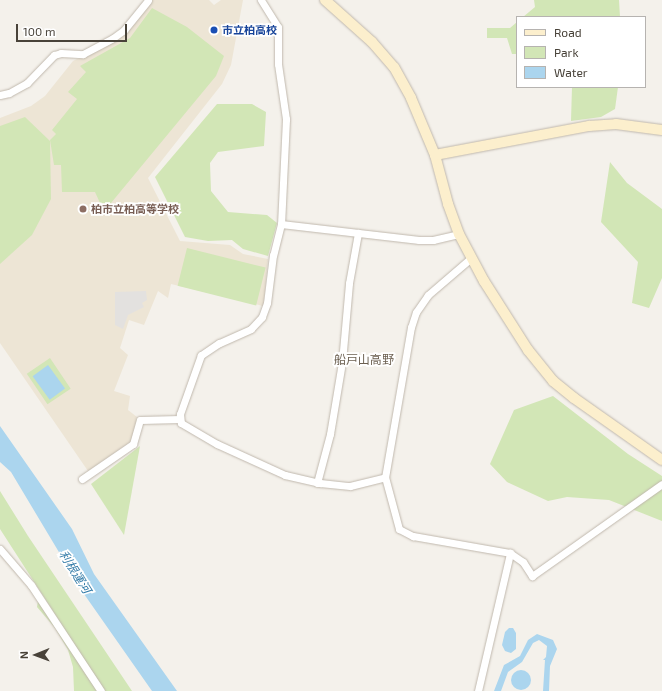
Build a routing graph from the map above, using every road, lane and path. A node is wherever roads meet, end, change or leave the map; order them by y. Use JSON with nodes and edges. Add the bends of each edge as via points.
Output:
{"nodes":[{"id":1,"x":148,"y":0,"type":"edge"},
{"id":2,"x":261,"y":0,"type":"edge"},
{"id":3,"x":325,"y":0,"type":"edge"},
{"id":4,"x":0,"y":95,"type":"edge"},
{"id":5,"x":662,"y":130,"type":"edge"},
{"id":6,"x":435,"y":155,"type":"junction"},
{"id":7,"x":281,"y":224,"type":"junction"},
{"id":8,"x":358,"y":233,"type":"junction"},
{"id":9,"x":459,"y":234,"type":"junction"},
{"id":10,"x":471,"y":258,"type":"junction"},
{"id":11,"x":180,"y":419,"type":"junction"},
{"id":12,"x":662,"y":460,"type":"edge"},
{"id":13,"x":385,"y":477,"type":"junction"},
{"id":14,"x":82,"y":479,"type":"dead end"},
{"id":15,"x":317,"y":483,"type":"junction"},
{"id":16,"x":662,"y":484,"type":"edge"},
{"id":17,"x":0,"y":549,"type":"edge"},
{"id":18,"x":510,"y":553,"type":"junction"},
{"id":19,"x":101,"y":691,"type":"edge"},
{"id":20,"x":478,"y":691,"type":"edge"}],
"edges":[{"from":1,"to":4,"type":"street","via":[[124,30],[113,38],[83,54],[54,55],[27,83]]},
{"from":2,"to":7,"type":"street","via":[[278,26],[278,64],[285,100]]},
{"from":3,"to":6,"type":"street","via":[[372,42],[394,67],[411,98]]},
{"from":5,"to":6,"type":"street","via":[[616,124],[589,126]]},
{"from":6,"to":9,"type":"street"},
{"from":7,"to":8,"type":"street"},
{"from":7,"to":11,"type":"street","via":[[273,255],[268,303],[262,317],[251,329],[219,343],[201,355]]},
{"from":8,"to":9,"type":"street","via":[[433,240]]},
{"from":8,"to":15,"type":"street","via":[[349,283],[342,362],[330,434]]},
{"from":9,"to":10,"type":"street"},
{"from":10,"to":12,"type":"street","via":[[528,350],[553,381]]},
{"from":10,"to":13,"type":"street","via":[[428,295],[416,312]]},
{"from":11,"to":14,"type":"street","via":[[140,420],[133,444]]},
{"from":11,"to":15,"type":"street","via":[[186,427],[259,464],[285,475]]},
{"from":13,"to":15,"type":"street","via":[[359,486]]},
{"from":13,"to":18,"type":"street","via":[[396,524],[406,534]]},
{"from":16,"to":18,"type":"street","via":[[532,576],[523,562]]},
{"from":17,"to":19,"type":"street","via":[[31,585]]},
{"from":18,"to":20,"type":"street"}]}
